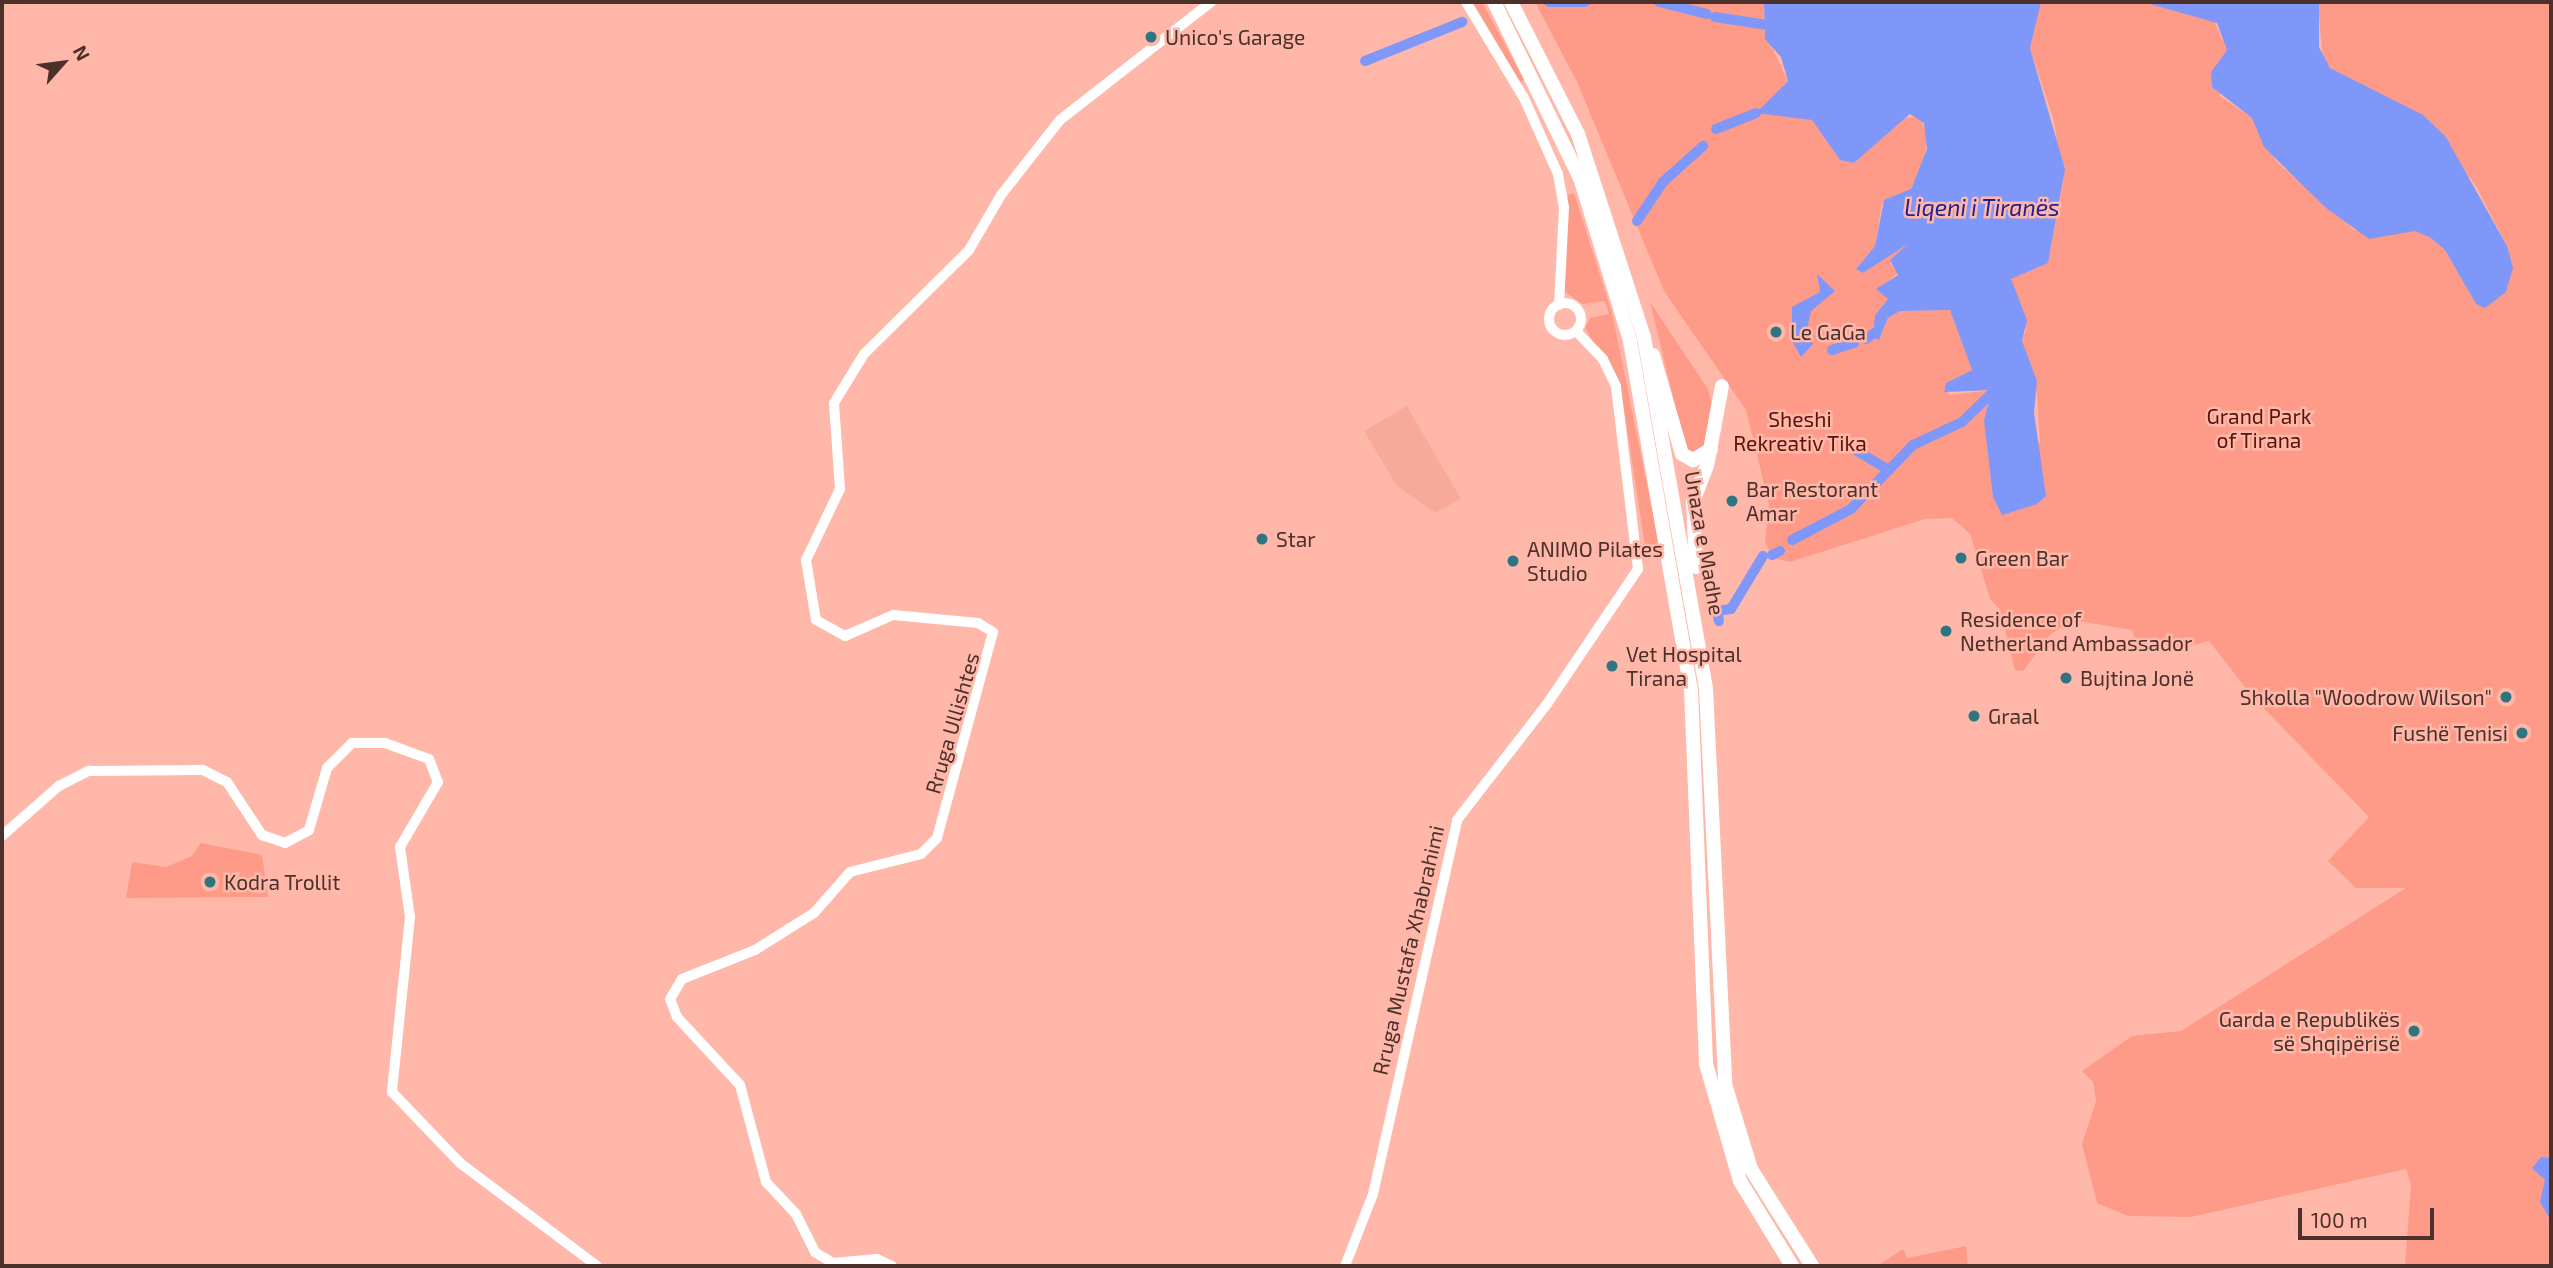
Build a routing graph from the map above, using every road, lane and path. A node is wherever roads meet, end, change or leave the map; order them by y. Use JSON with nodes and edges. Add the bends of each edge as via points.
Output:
{"nodes":[{"id":1,"x":1211,"y":2,"type":"edge"},
{"id":2,"x":1466,"y":2,"type":"edge"},
{"id":3,"x":1494,"y":2,"type":"edge"},
{"id":4,"x":1511,"y":2,"type":"edge"},
{"id":5,"x":1559,"y":305,"type":"junction"},
{"id":6,"x":1576,"y":331,"type":"junction"},
{"id":7,"x":1647,"y":346,"type":"junction"},
{"id":8,"x":1722,"y":386,"type":"dead end"},
{"id":9,"x":1711,"y":449,"type":"junction"},
{"id":10,"x":1692,"y":582,"type":"junction"},
{"id":11,"x":2,"y":836,"type":"edge"},
{"id":12,"x":597,"y":1266,"type":"edge"},
{"id":13,"x":892,"y":1266,"type":"edge"},
{"id":14,"x":1345,"y":1266,"type":"edge"},
{"id":15,"x":1792,"y":1266,"type":"edge"},
{"id":16,"x":1812,"y":1266,"type":"edge"}],
"edges":[{"from":1,"to":13,"type":"street","name":"Rruga Ullishtes","via":[[1060,121],[1001,195],[969,250],[864,354],[834,403],[840,489],[806,560],[816,620],[845,636],[892,615],[978,623],[993,632],[937,838],[921,854],[850,872],[814,913],[755,950],[682,979],[670,999],[677,1017],[740,1085],[766,1182],[803,1224],[816,1252],[833,1263],[877,1259]]},
{"from":2,"to":5,"type":"street","via":[[1524,98],[1562,189]]},
{"from":3,"to":15,"type":"highway","name":"Unaza e Madhe","via":[[1580,178],[1630,341],[1691,689],[1706,1064],[1740,1181]]},
{"from":4,"to":7,"type":"highway","name":"Unaza e Madhe","via":[[1589,162]]},
{"from":5,"to":6,"type":"street","via":[[1578,309]]},
{"from":5,"to":6,"type":"street","via":[[1550,314],[1552,328],[1564,335]]},
{"from":6,"to":14,"type":"street","name":"Rruga Mustafa Xhabrahimi","via":[[1603,359],[1616,386],[1638,569],[1547,704],[1457,820],[1373,1194]]},
{"from":7,"to":9,"type":"highway","via":[[1660,365],[1682,454],[1693,460]]},
{"from":7,"to":10,"type":"highway","name":"Unaza e Madhe"},
{"from":8,"to":9,"type":"highway"},
{"from":9,"to":10,"type":"highway","via":[[1693,502]]},
{"from":10,"to":16,"type":"highway","name":"Unaza e Madhe","via":[[1715,791],[1718,1030],[1725,1084],[1751,1169]]},
{"from":11,"to":12,"type":"street","via":[[59,786],[89,771],[203,770],[227,782],[262,835],[285,843],[309,830],[327,768],[352,743],[384,743],[429,759],[438,782],[400,847],[410,917],[392,1092],[460,1163]]}]}
